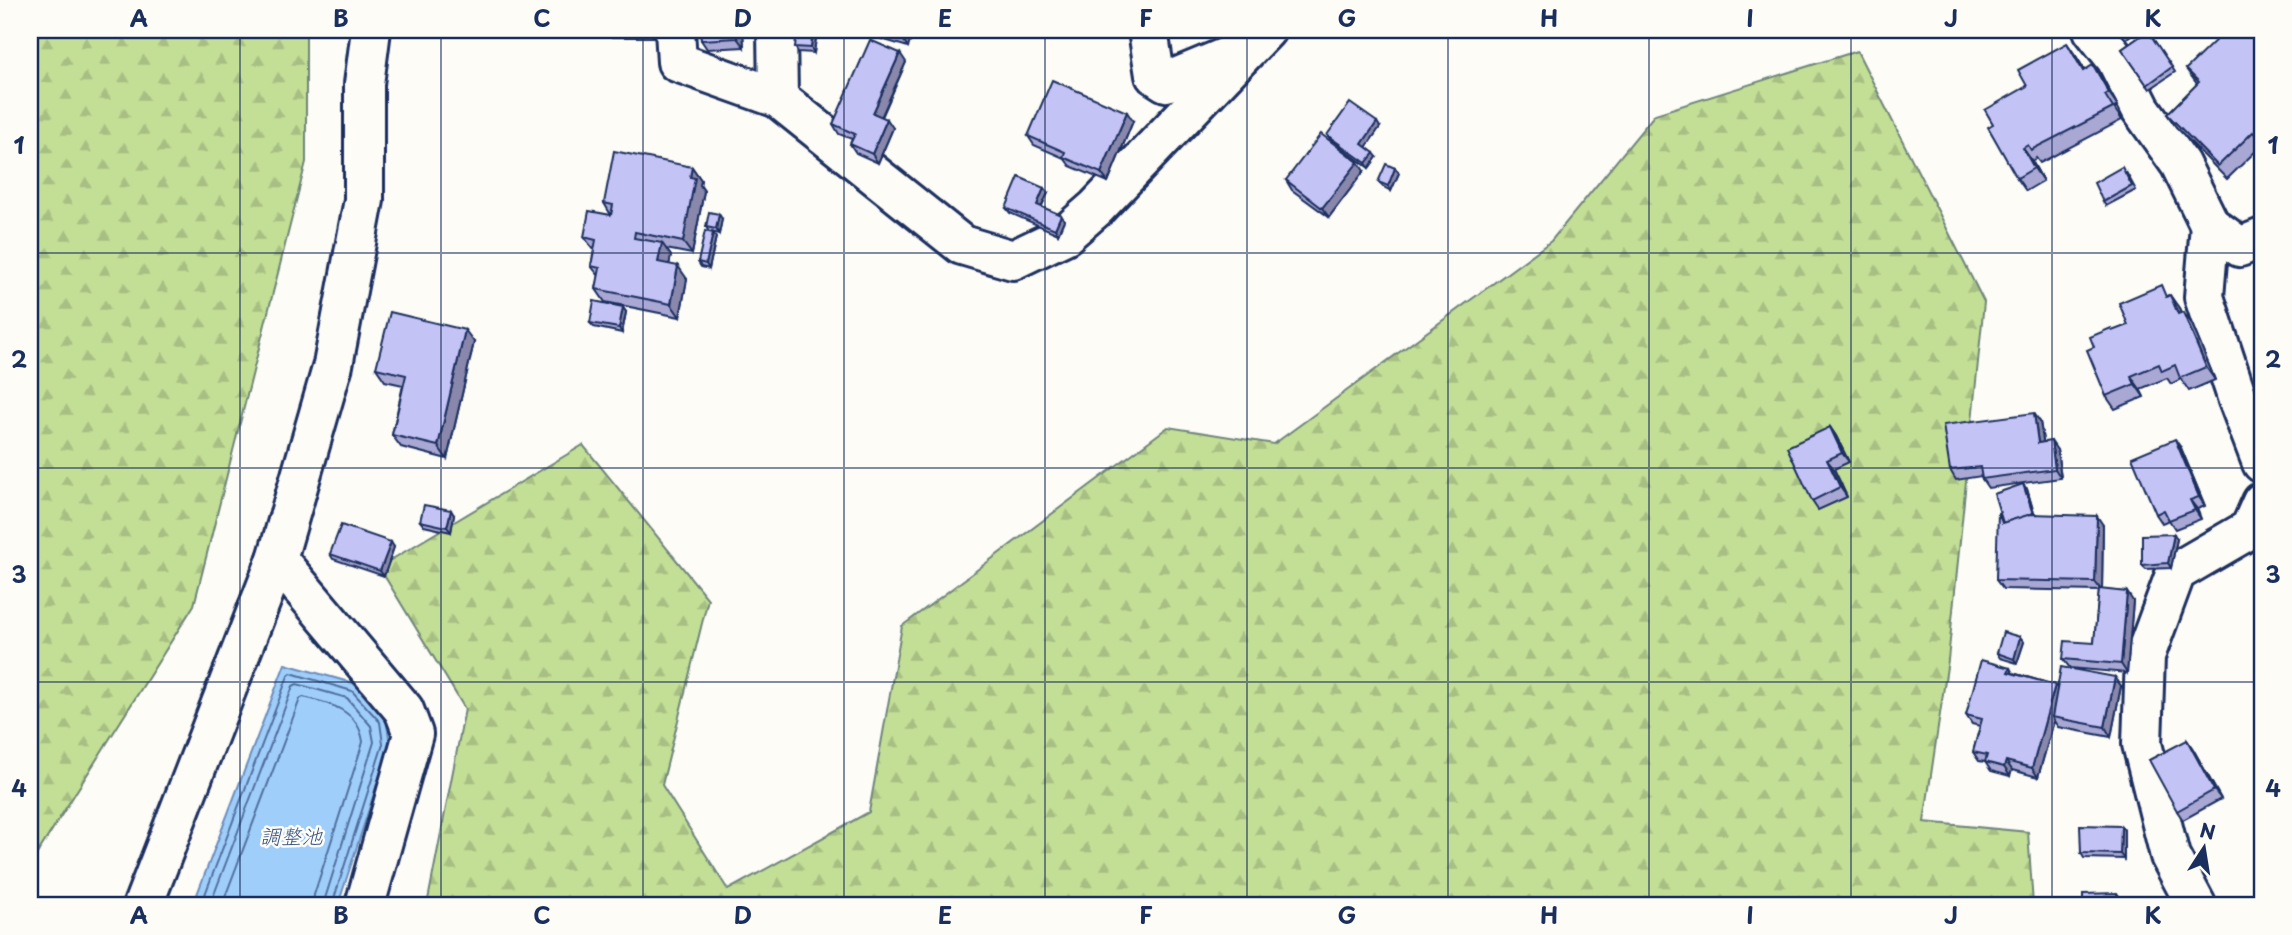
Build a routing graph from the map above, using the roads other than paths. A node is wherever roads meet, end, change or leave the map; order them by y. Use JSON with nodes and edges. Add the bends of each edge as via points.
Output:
{"nodes":[{"id":1,"x":371,"y":30,"type":"edge"},
{"id":2,"x":675,"y":30,"type":"edge"},
{"id":3,"x":777,"y":30,"type":"edge"},
{"id":4,"x":2093,"y":30,"type":"edge"},
{"id":5,"x":1149,"y":37,"type":"dead end"},
{"id":6,"x":1258,"y":39,"type":"edge"},
{"id":7,"x":778,"y":98,"type":"junction"},
{"id":8,"x":2210,"y":225,"type":"junction"},
{"id":9,"x":2262,"y":238,"type":"edge"},
{"id":10,"x":2262,"y":463,"type":"edge"},
{"id":11,"x":2262,"y":502,"type":"edge"},
{"id":12,"x":277,"y":559,"type":"junction"},
{"id":13,"x":143,"y":905,"type":"edge"},
{"id":14,"x":365,"y":905,"type":"edge"},
{"id":15,"x":2196,"y":905,"type":"edge"}],
"edges":[{"from":1,"to":12,"type":"street","via":[[364,84],[364,200],[333,365]]},
{"from":2,"to":7,"type":"street","via":[[677,62]]},
{"from":3,"to":7,"type":"street"},
{"from":4,"to":8,"type":"street","via":[[2180,164]]},
{"from":5,"to":6,"type":"street","via":[[1155,75],[1166,82]]},
{"from":6,"to":7,"type":"street","via":[[1096,208],[1065,235],[1013,260],[962,245]]},
{"from":8,"to":9,"type":"street","via":[[2240,247]]},
{"from":8,"to":10,"type":"street","via":[[2204,297]]},
{"from":11,"to":15,"type":"street","via":[[2250,529],[2176,572],[2145,656],[2142,744],[2170,856]]},
{"from":12,"to":13,"type":"street"},
{"from":12,"to":14,"type":"street","via":[[404,710],[413,734]]}]}
